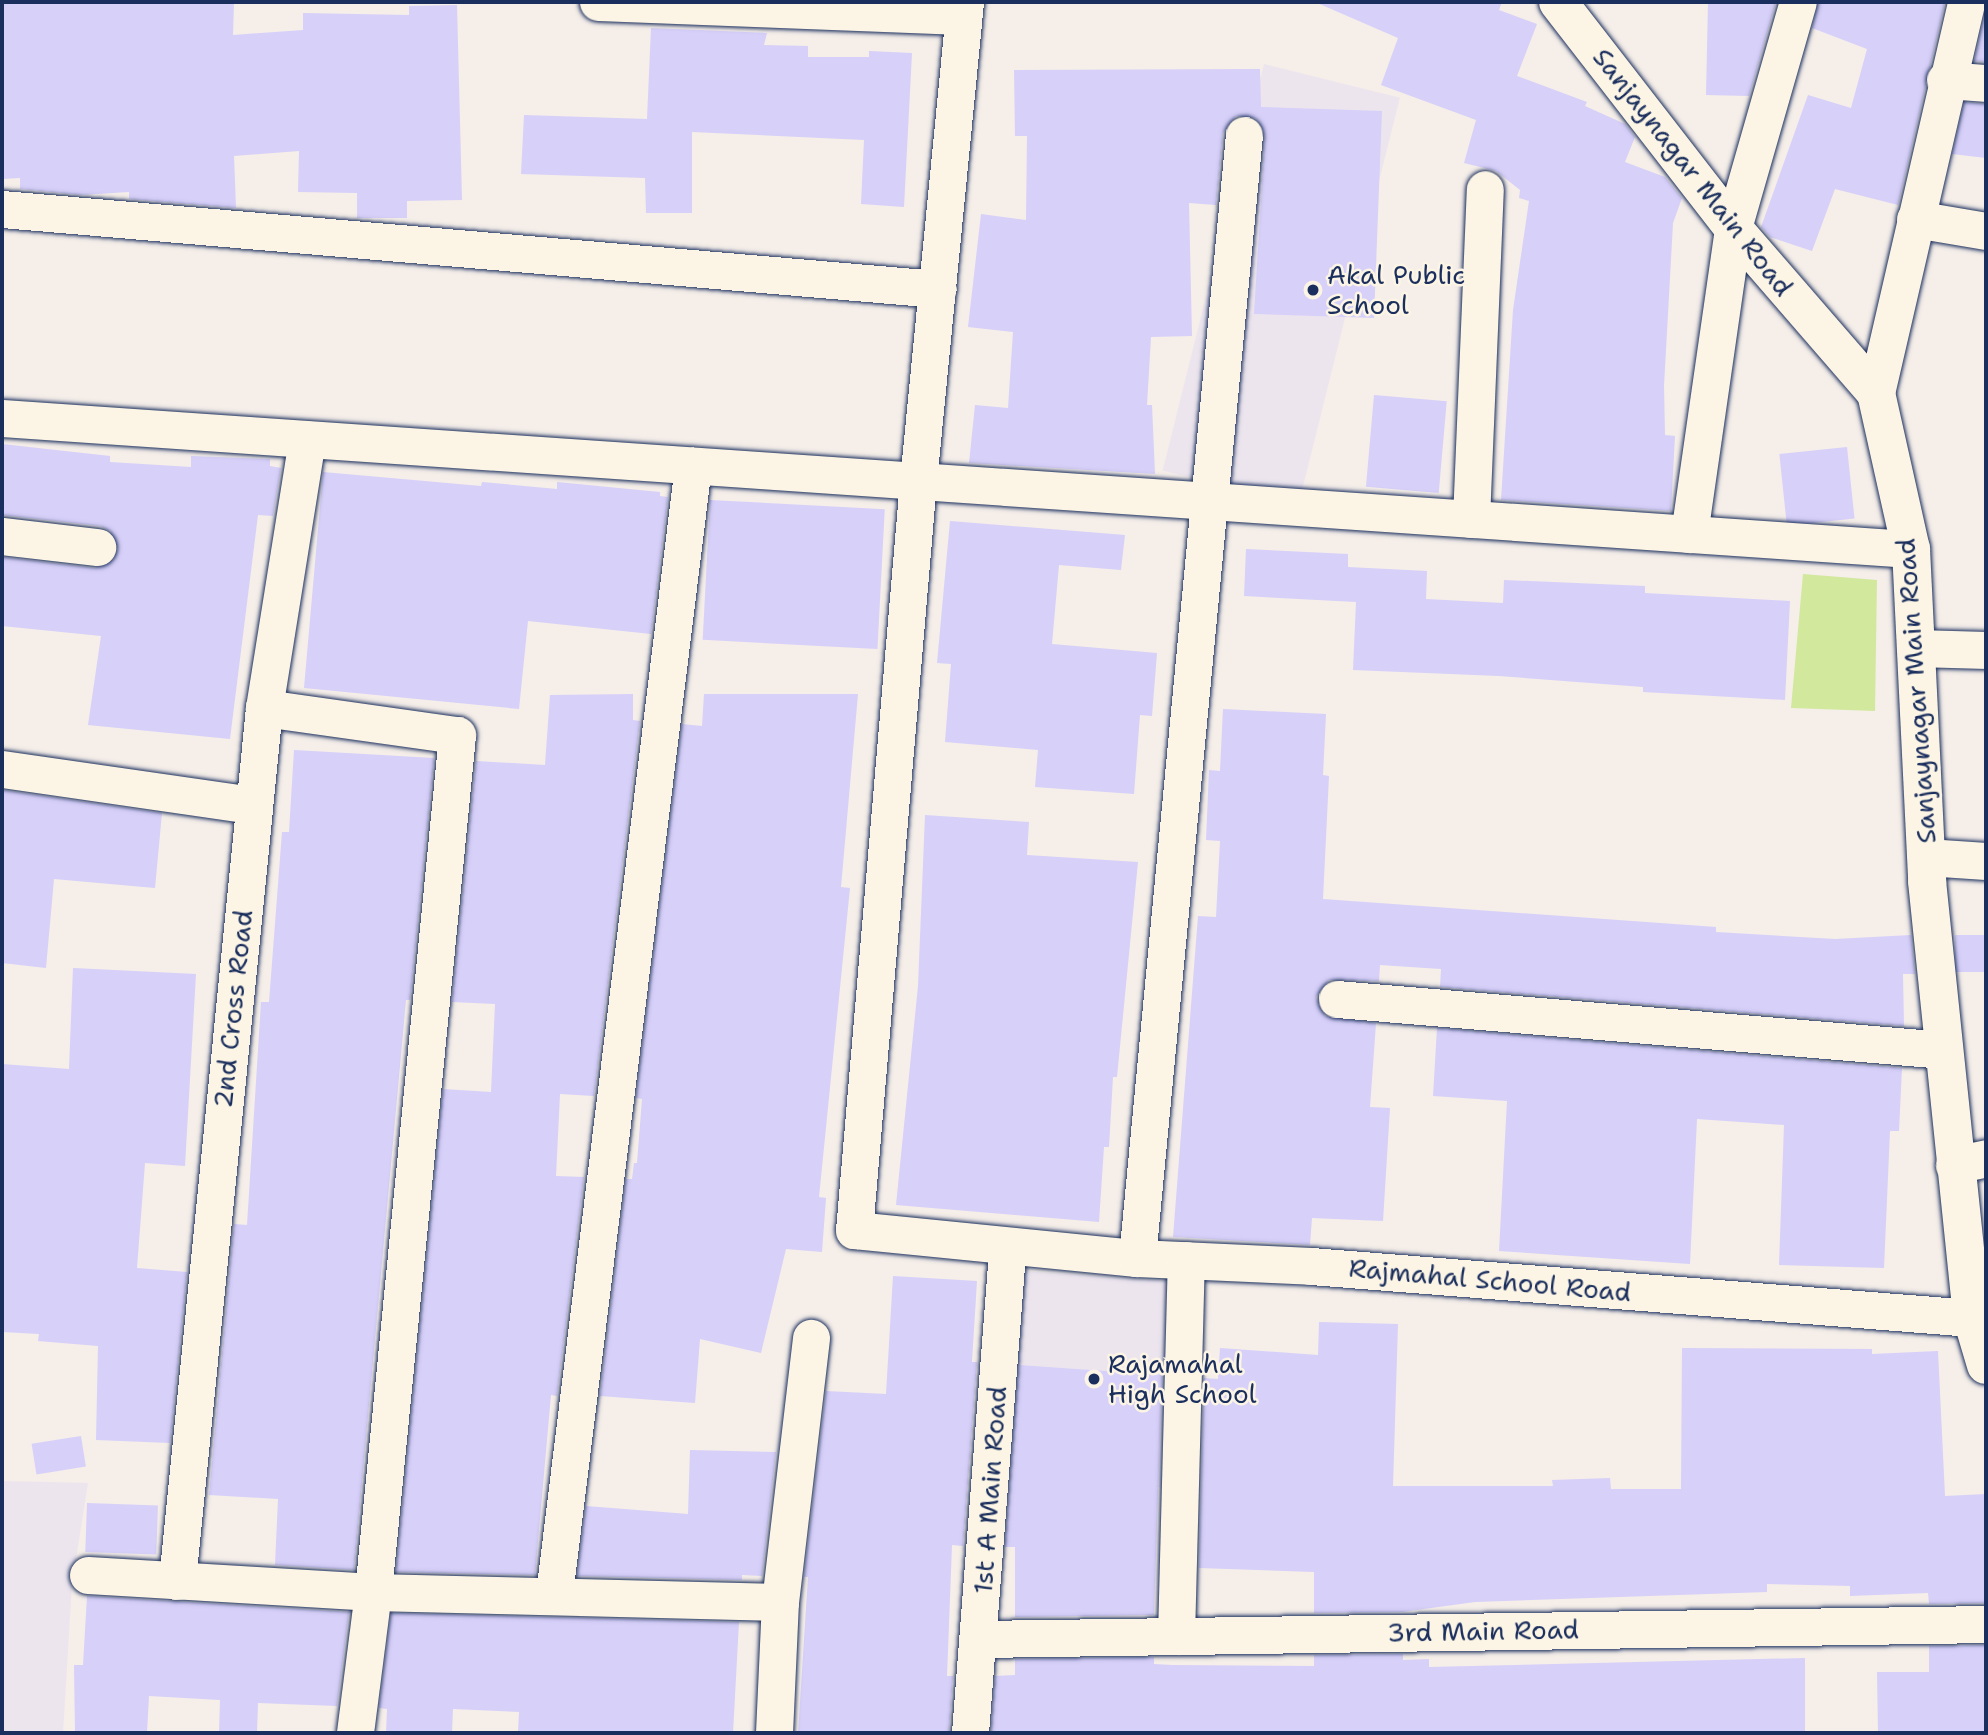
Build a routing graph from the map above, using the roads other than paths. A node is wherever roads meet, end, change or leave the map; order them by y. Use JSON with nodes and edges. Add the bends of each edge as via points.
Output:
{"nodes":[{"id":1,"x":612,"y":2,"type":"edge"},
{"id":2,"x":1798,"y":2,"type":"edge"},
{"id":3,"x":1966,"y":2,"type":"edge"},
{"id":4,"x":1561,"y":3,"type":"edge"},
{"id":5,"x":964,"y":9,"type":"edge"},
{"id":6,"x":1945,"y":80,"type":"junction"},
{"id":7,"x":1986,"y":83,"type":"edge"},
{"id":8,"x":1244,"y":135,"type":"dead end"},
{"id":9,"x":1485,"y":189,"type":"dead end"},
{"id":10,"x":2,"y":209,"type":"edge"},
{"id":11,"x":1914,"y":219,"type":"junction"},
{"id":12,"x":1733,"y":228,"type":"junction"},
{"id":13,"x":1986,"y":231,"type":"edge"},
{"id":14,"x":938,"y":289,"type":"junction"},
{"id":15,"x":1876,"y":393,"type":"junction"},
{"id":16,"x":2,"y":418,"type":"edge"},
{"id":17,"x":307,"y":439,"type":"junction"},
{"id":18,"x":693,"y":466,"type":"junction"},
{"id":19,"x":918,"y":481,"type":"junction"},
{"id":20,"x":1212,"y":501,"type":"junction"},
{"id":21,"x":1471,"y":519,"type":"junction"},
{"id":22,"x":1689,"y":534,"type":"junction"},
{"id":23,"x":2,"y":536,"type":"edge"},
{"id":24,"x":97,"y":547,"type":"dead end"},
{"id":25,"x":1911,"y":549,"type":"junction"},
{"id":26,"x":1917,"y":648,"type":"junction"},
{"id":27,"x":1986,"y":650,"type":"edge"},
{"id":28,"x":264,"y":708,"type":"junction"},
{"id":29,"x":2,"y":769,"type":"edge"},
{"id":30,"x":253,"y":805,"type":"junction"},
{"id":31,"x":1926,"y":857,"type":"junction"},
{"id":32,"x":1986,"y":861,"type":"edge"},
{"id":33,"x":1337,"y":999,"type":"dead end"},
{"id":34,"x":1944,"y":1050,"type":"junction"},
{"id":35,"x":1970,"y":1162,"type":"edge"},
{"id":36,"x":1007,"y":1247,"type":"junction"},
{"id":37,"x":1136,"y":1258,"type":"junction"},
{"id":38,"x":1186,"y":1260,"type":"junction"},
{"id":39,"x":1972,"y":1318,"type":"junction"},
{"id":40,"x":811,"y":1338,"type":"dead end"},
{"id":41,"x":1986,"y":1365,"type":"edge"},
{"id":42,"x":88,"y":1575,"type":"dead end"},
{"id":43,"x":177,"y":1581,"type":"junction"},
{"id":44,"x":373,"y":1592,"type":"junction"},
{"id":45,"x":554,"y":1594,"type":"junction"},
{"id":46,"x":780,"y":1602,"type":"junction"},
{"id":47,"x":1986,"y":1624,"type":"edge"},
{"id":48,"x":1176,"y":1636,"type":"junction"},
{"id":49,"x":979,"y":1639,"type":"junction"},
{"id":50,"x":355,"y":1733,"type":"edge"},
{"id":51,"x":774,"y":1733,"type":"edge"},
{"id":52,"x":970,"y":1733,"type":"edge"}],
"edges":[{"from":1,"to":5,"type":"street"},
{"from":2,"to":12,"type":"street"},
{"from":3,"to":6,"type":"street"},
{"from":4,"to":12,"type":"street","name":"Sanjaynagar Main Road"},
{"from":5,"to":14,"type":"street"},
{"from":6,"to":7,"type":"street"},
{"from":6,"to":11,"type":"street"},
{"from":8,"to":20,"type":"street"},
{"from":9,"to":21,"type":"street"},
{"from":10,"to":14,"type":"street"},
{"from":11,"to":13,"type":"street"},
{"from":11,"to":15,"type":"street"},
{"from":12,"to":15,"type":"street","name":"Sanjaynagar Main Road"},
{"from":12,"to":22,"type":"street"},
{"from":14,"to":19,"type":"street"},
{"from":15,"to":25,"type":"street","name":"Sanjaynagar Main Road"},
{"from":16,"to":17,"type":"street"},
{"from":17,"to":18,"type":"street"},
{"from":17,"to":28,"type":"street","name":"2nd Cross Road"},
{"from":18,"to":19,"type":"street"},
{"from":18,"to":45,"type":"street"},
{"from":19,"to":20,"type":"street"},
{"from":19,"to":36,"type":"street","name":"Rajmahal School Road","via":[[854,1230]]},
{"from":20,"to":21,"type":"street"},
{"from":20,"to":37,"type":"street"},
{"from":21,"to":22,"type":"street"},
{"from":22,"to":25,"type":"street"},
{"from":23,"to":24,"type":"street"},
{"from":25,"to":26,"type":"street","name":"Sanjaynagar Main Road"},
{"from":26,"to":27,"type":"street"},
{"from":26,"to":31,"type":"street","name":"Sanjaynagar Main Road"},
{"from":28,"to":30,"type":"street","name":"2nd Cross Road"},
{"from":28,"to":44,"type":"street","via":[[457,735]]},
{"from":29,"to":30,"type":"street"},
{"from":30,"to":43,"type":"street","name":"2nd Cross Road"},
{"from":31,"to":32,"type":"street"},
{"from":31,"to":34,"type":"street","name":"Sanjaynagar Main Road"},
{"from":33,"to":34,"type":"street"},
{"from":34,"to":35,"type":"street","name":"Sanjaynagar Main Road"},
{"from":35,"to":39,"type":"street","name":"Sanjaynagar Main Road"},
{"from":36,"to":37,"type":"street","name":"Rajmahal School Road"},
{"from":36,"to":49,"type":"street","name":"1st A Main Road"},
{"from":37,"to":38,"type":"street","name":"Rajmahal School Road"},
{"from":38,"to":39,"type":"street","name":"Rajmahal School Road"},
{"from":38,"to":48,"type":"street"},
{"from":39,"to":41,"type":"street","name":"Sanjaynagar Main Road"},
{"from":40,"to":46,"type":"street"},
{"from":42,"to":43,"type":"street"},
{"from":43,"to":44,"type":"street"},
{"from":44,"to":45,"type":"street"},
{"from":44,"to":50,"type":"street"},
{"from":45,"to":46,"type":"street"},
{"from":46,"to":51,"type":"street"},
{"from":47,"to":48,"type":"street","name":"3rd Main Road"},
{"from":48,"to":49,"type":"street","name":"3rd Main Road"},
{"from":49,"to":52,"type":"street","name":"1st A Main Road"}]}
